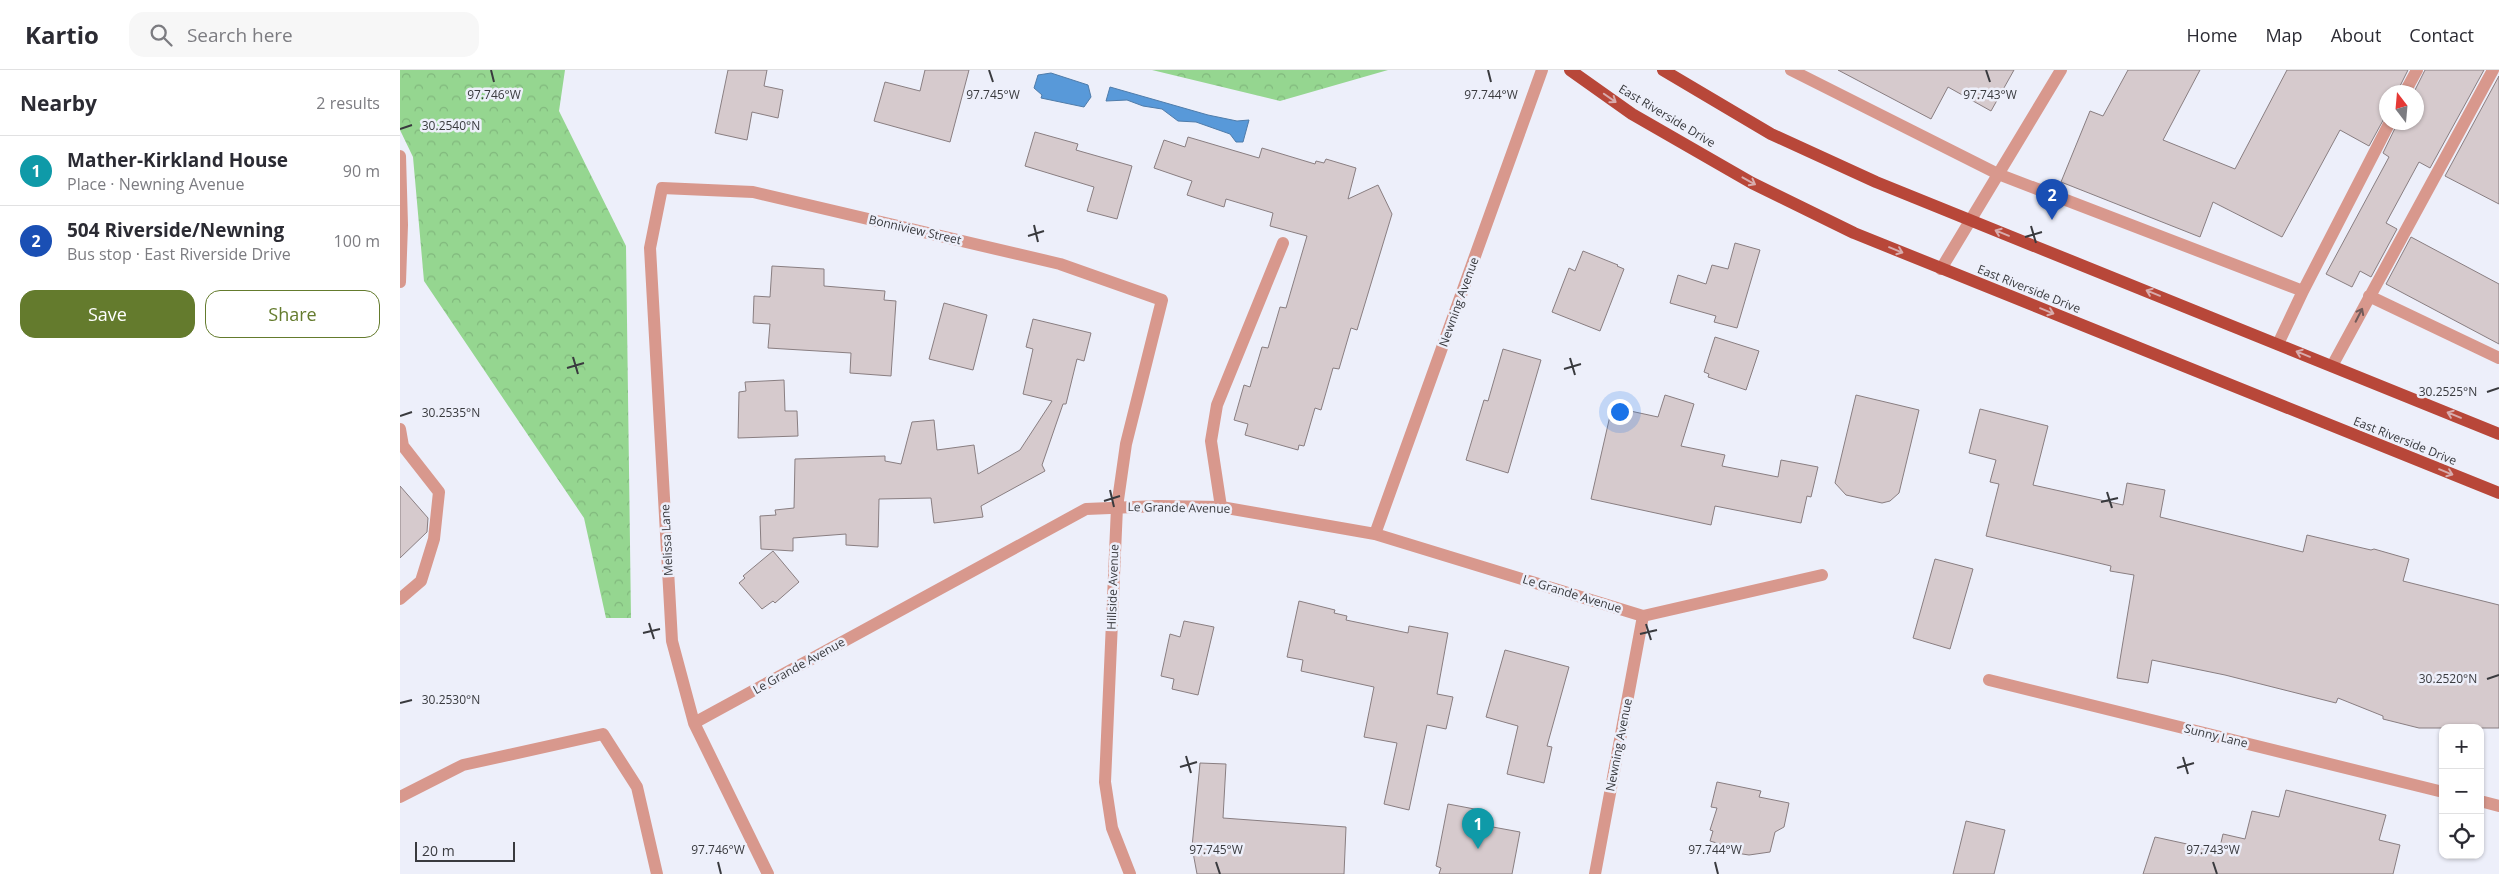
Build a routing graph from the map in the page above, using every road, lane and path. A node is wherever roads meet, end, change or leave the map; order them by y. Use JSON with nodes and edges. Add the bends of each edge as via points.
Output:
{"nodes":[{"id":1,"x":1542,"y":70,"type":"edge"},
{"id":2,"x":1570,"y":70,"type":"edge"},
{"id":3,"x":1663,"y":70,"type":"edge"},
{"id":4,"x":1791,"y":70,"type":"edge"},
{"id":5,"x":2061,"y":70,"type":"edge"},
{"id":6,"x":2416,"y":70,"type":"edge"},
{"id":7,"x":2493,"y":70,"type":"edge"},
{"id":8,"x":2408,"y":85,"type":"edge"},
{"id":9,"x":2386,"y":130,"type":"edge"},
{"id":10,"x":400,"y":156,"type":"edge"},
{"id":11,"x":1998,"y":174,"type":"junction"},
{"id":12,"x":662,"y":188,"type":"joint"},
{"id":13,"x":1970,"y":220,"type":"junction"},
{"id":14,"x":1283,"y":243,"type":"dead end"},
{"id":15,"x":1941,"y":268,"type":"junction"},
{"id":16,"x":400,"y":282,"type":"edge"},
{"id":17,"x":2303,"y":290,"type":"junction"},
{"id":18,"x":2369,"y":296,"type":"junction"},
{"id":19,"x":1162,"y":300,"type":"joint"},
{"id":20,"x":2278,"y":344,"type":"junction"},
{"id":21,"x":2499,"y":358,"type":"edge"},
{"id":22,"x":2332,"y":366,"type":"junction"},
{"id":23,"x":400,"y":429,"type":"edge"},
{"id":24,"x":2499,"y":434,"type":"edge"},
{"id":25,"x":2499,"y":493,"type":"edge"},
{"id":26,"x":1117,"y":507,"type":"junction"},
{"id":27,"x":1220,"y":507,"type":"junction"},
{"id":28,"x":1375,"y":534,"type":"junction"},
{"id":29,"x":1822,"y":575,"type":"dead end"},
{"id":30,"x":400,"y":599,"type":"edge"},
{"id":31,"x":1643,"y":616,"type":"junction"},
{"id":32,"x":1989,"y":680,"type":"dead end"},
{"id":33,"x":694,"y":723,"type":"junction"},
{"id":34,"x":2439,"y":791,"type":"edge"},
{"id":35,"x":400,"y":797,"type":"edge"},
{"id":36,"x":2484,"y":802,"type":"edge"},
{"id":37,"x":2499,"y":806,"type":"edge"},
{"id":38,"x":658,"y":874,"type":"edge"},
{"id":39,"x":768,"y":874,"type":"edge"},
{"id":40,"x":1130,"y":874,"type":"edge"},
{"id":41,"x":1595,"y":874,"type":"edge"}],
"edges":[{"from":1,"to":28,"type":"street","name":"Newning Avenue"},
{"from":2,"to":15,"type":"main road","name":"East Riverside Drive","one_way":true,"via":[[1632,114],[1752,183],[1854,233]]},
{"from":3,"to":13,"type":"main road","via":[[1771,134]]},
{"from":4,"to":11,"type":"street"},
{"from":5,"to":11,"type":"street"},
{"from":6,"to":8,"type":"street"},
{"from":7,"to":18,"type":"street"},
{"from":9,"to":17,"type":"street"},
{"from":10,"to":16,"type":"street"},
{"from":11,"to":13,"type":"street"},
{"from":11,"to":17,"type":"street"},
{"from":12,"to":19,"type":"street","name":"Bonniview Street","via":[[753,192],[1060,264]]},
{"from":12,"to":33,"type":"street","name":"Melissa Lane","via":[[650,248],[672,640]]},
{"from":13,"to":15,"type":"street"},
{"from":20,"to":13,"type":"main road","one_way":true},
{"from":14,"to":27,"type":"street","via":[[1217,405],[1211,441]]},
{"from":15,"to":25,"type":"main road","name":"East Riverside Drive","one_way":true},
{"from":17,"to":20,"type":"street"},
{"from":18,"to":21,"type":"street"},
{"from":22,"to":18,"type":"street","one_way":true},
{"from":19,"to":26,"type":"street","name":"Hillside Avenue","via":[[1126,444]]},
{"from":22,"to":20,"type":"main road","one_way":true},
{"from":24,"to":22,"type":"main road","one_way":true},
{"from":23,"to":30,"type":"street","via":[[402,446],[439,492],[434,539],[421,581]]},
{"from":26,"to":27,"type":"street","name":"Le Grande Avenue"},
{"from":26,"to":33,"type":"street","name":"Le Grande Avenue","via":[[1086,509]]},
{"from":26,"to":40,"type":"street","name":"Hillside Avenue","via":[[1105,782],[1112,828]]},
{"from":27,"to":28,"type":"street","name":"Le Grande Avenue"},
{"from":28,"to":31,"type":"street","name":"Le Grande Avenue"},
{"from":29,"to":31,"type":"street"},
{"from":31,"to":41,"type":"street","name":"Newning Avenue"},
{"from":32,"to":34,"type":"street","name":"Sunny Lane"},
{"from":33,"to":39,"type":"street","name":"Melissa Lane"},
{"from":35,"to":38,"type":"street","via":[[463,766],[603,734],[637,787]]},
{"from":36,"to":37,"type":"street"}]}
